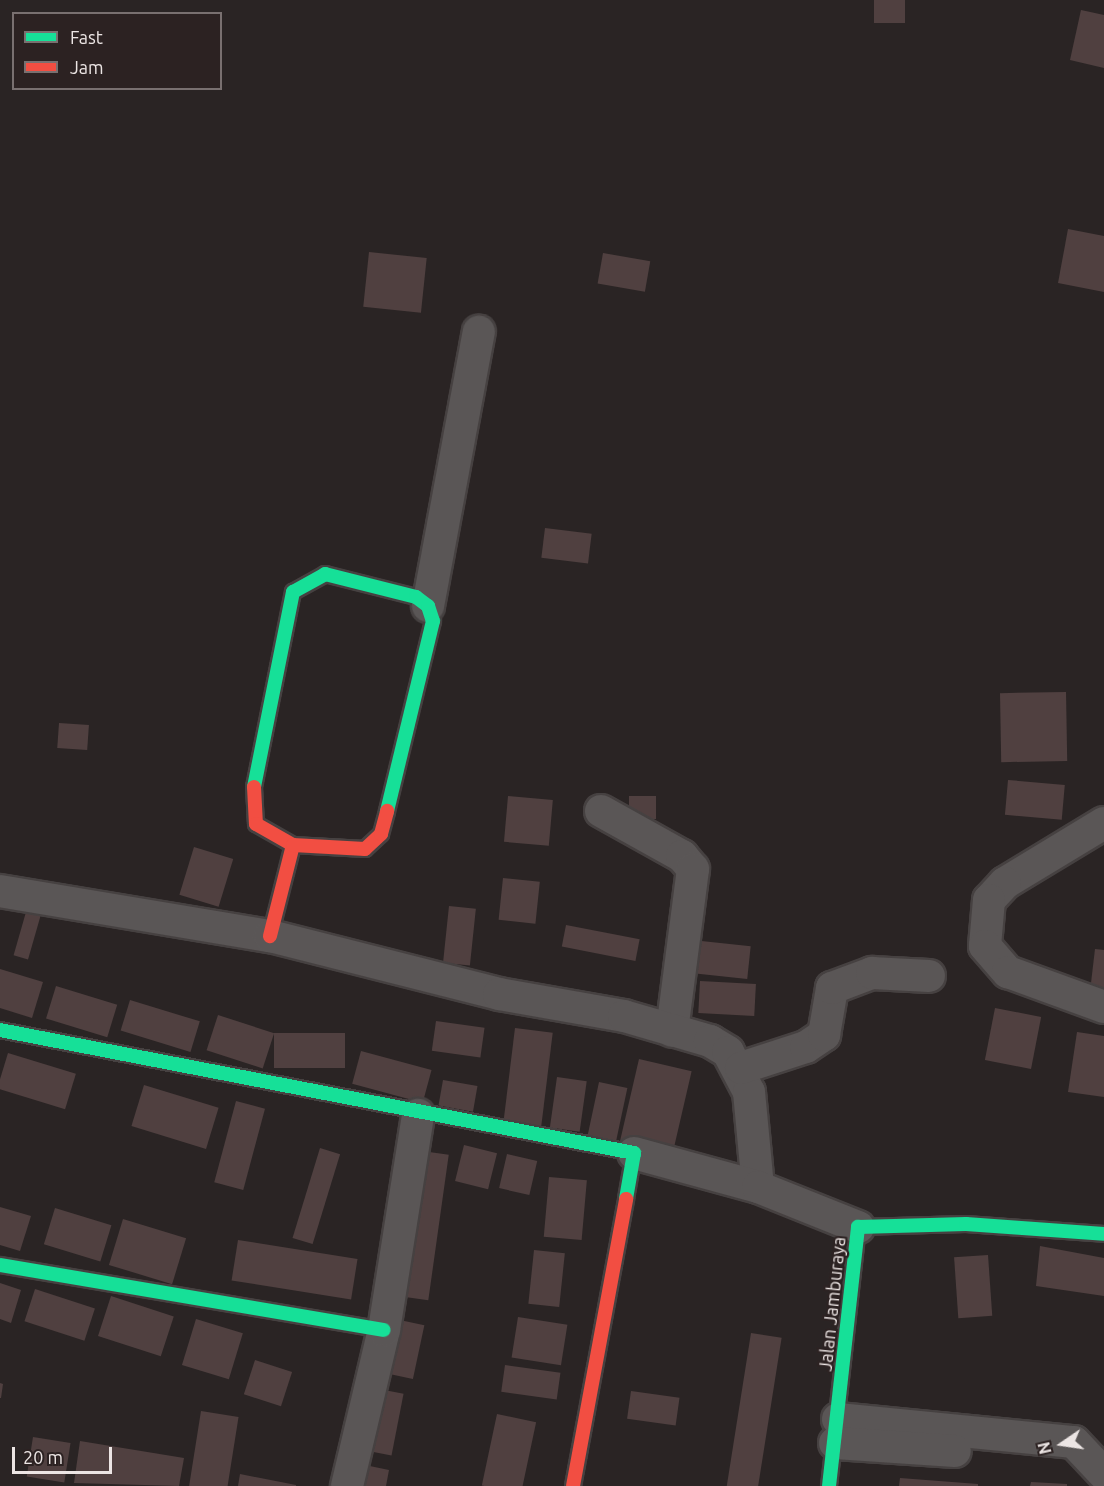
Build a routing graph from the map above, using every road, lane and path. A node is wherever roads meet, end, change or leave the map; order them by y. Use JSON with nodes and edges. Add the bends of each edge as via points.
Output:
{"nodes":[{"id":1,"x":479,"y":332,"type":"dead end"},
{"id":2,"x":428,"y":606,"type":"junction"},
{"id":3,"x":601,"y":811,"type":"dead end"},
{"id":4,"x":1104,"y":823,"type":"edge"},
{"id":5,"x":293,"y":845,"type":"junction"},
{"id":6,"x":0,"y":891,"type":"edge"},
{"id":7,"x":270,"y":936,"type":"junction"},
{"id":8,"x":929,"y":976,"type":"dead end"},
{"id":9,"x":1104,"y":1007,"type":"edge"},
{"id":10,"x":0,"y":1030,"type":"edge"},
{"id":11,"x":672,"y":1031,"type":"junction"},
{"id":12,"x":741,"y":1068,"type":"junction"},
{"id":13,"x":418,"y":1115,"type":"junction"},
{"id":14,"x":634,"y":1153,"type":"junction"},
{"id":15,"x":758,"y":1187,"type":"junction"},
{"id":16,"x":858,"y":1227,"type":"junction"},
{"id":17,"x":1104,"y":1234,"type":"edge"},
{"id":18,"x":0,"y":1265,"type":"edge"},
{"id":19,"x":384,"y":1330,"type":"junction"},
{"id":20,"x":836,"y":1431,"type":"junction"},
{"id":21,"x":1094,"y":1463,"type":"edge"},
{"id":22,"x":347,"y":1486,"type":"edge"},
{"id":23,"x":573,"y":1486,"type":"edge"},
{"id":24,"x":829,"y":1486,"type":"edge"}],
"edges":[{"from":1,"to":2,"type":"street"},
{"from":2,"to":5,"type":"street","via":[[433,621],[381,834],[365,849]]},
{"from":2,"to":5,"type":"street","via":[[416,597],[325,574],[293,592],[252,797],[256,824]]},
{"from":3,"to":11,"type":"street","via":[[682,856],[693,869]]},
{"from":4,"to":9,"type":"street","via":[[1005,883],[989,900],[986,946],[1008,972]]},
{"from":5,"to":7,"type":"street"},
{"from":6,"to":7,"type":"street"},
{"from":7,"to":11,"type":"street"},
{"from":8,"to":12,"type":"street","via":[[872,973],[832,988],[824,1035],[806,1047]]},
{"from":10,"to":13,"type":"street"},
{"from":11,"to":12,"type":"street","via":[[710,1041]]},
{"from":12,"to":15,"type":"street","via":[[757,1142]]},
{"from":13,"to":14,"type":"street"},
{"from":13,"to":19,"type":"street"},
{"from":14,"to":15,"type":"street"},
{"from":14,"to":23,"type":"street"},
{"from":15,"to":16,"type":"street"},
{"from":16,"to":17,"type":"street","name":"Jalan Jamburaya","via":[[966,1224]]},
{"from":16,"to":20,"type":"street","name":"Jalan Jamburaya"},
{"from":18,"to":19,"type":"street"},
{"from":19,"to":22,"type":"street"},
{"from":20,"to":21,"type":"street"},
{"from":20,"to":24,"type":"street","name":"Jalan Jamburaya"}]}
